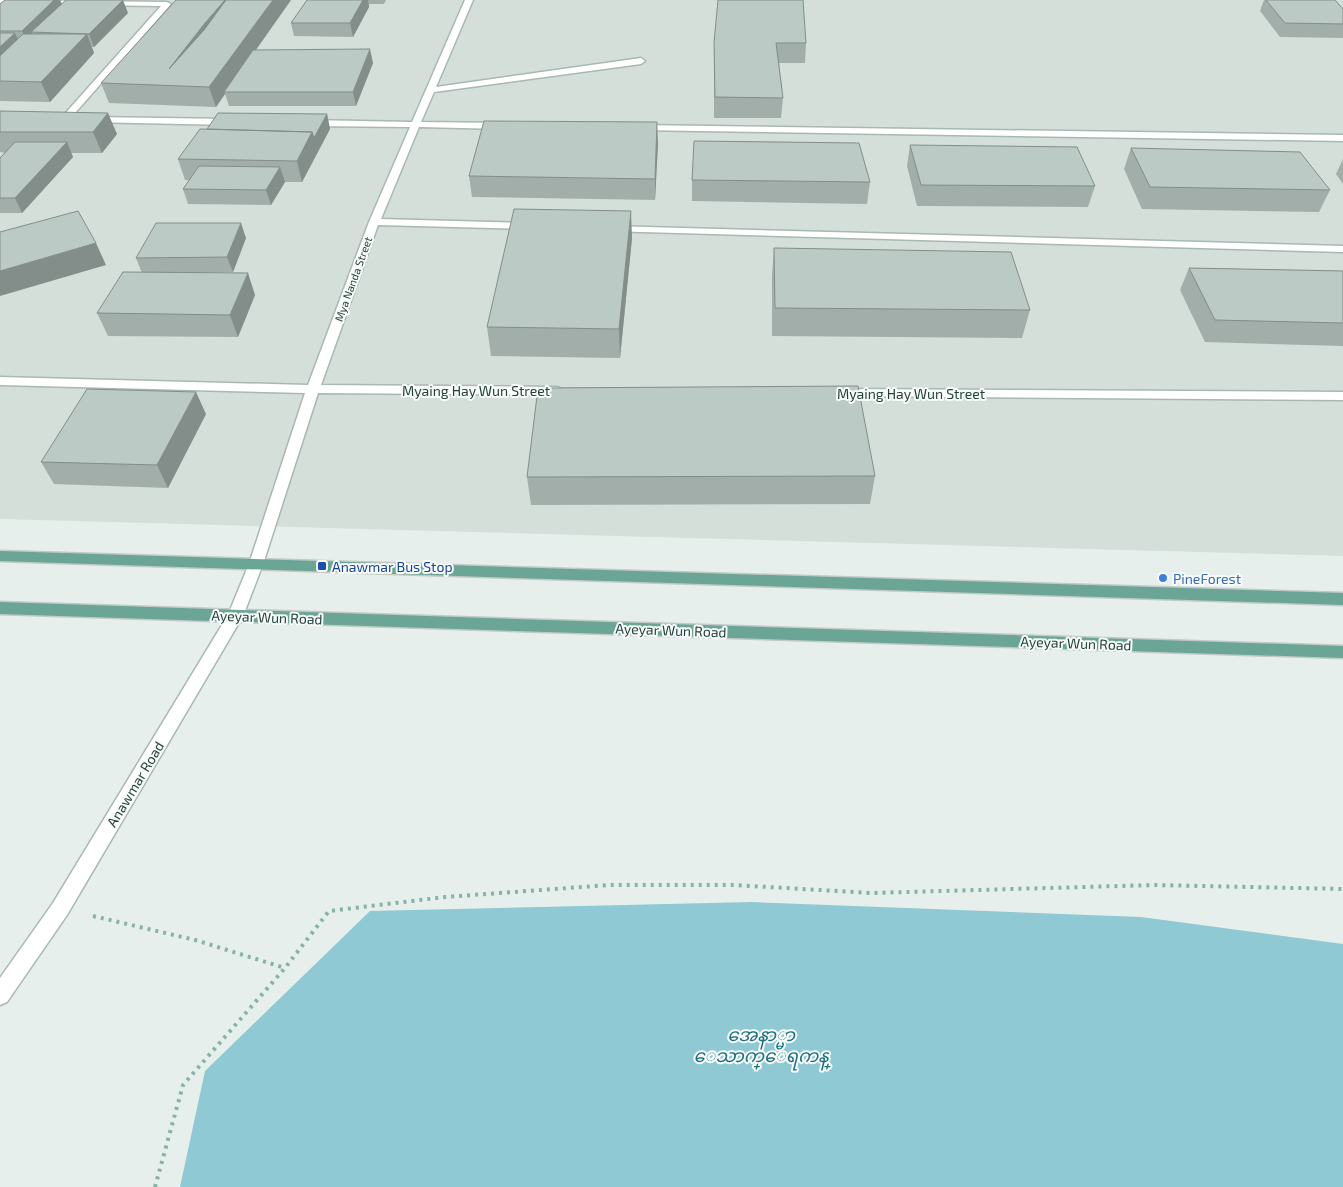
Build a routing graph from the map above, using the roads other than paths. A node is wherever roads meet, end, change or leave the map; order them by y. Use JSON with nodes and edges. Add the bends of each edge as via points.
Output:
{"nodes":[{"id":1,"x":469,"y":0,"type":"edge"},
{"id":2,"x":0,"y":2,"type":"edge"},
{"id":3,"x":169,"y":2,"type":"edge"},
{"id":4,"x":641,"y":61,"type":"dead end"},
{"id":5,"x":431,"y":90,"type":"junction"},
{"id":6,"x":241,"y":122,"type":"edge"},
{"id":7,"x":300,"y":123,"type":"edge"},
{"id":8,"x":417,"y":125,"type":"junction"},
{"id":9,"x":517,"y":126,"type":"edge"},
{"id":10,"x":626,"y":128,"type":"edge"},
{"id":11,"x":1343,"y":138,"type":"edge"},
{"id":12,"x":374,"y":222,"type":"junction"},
{"id":13,"x":544,"y":227,"type":"edge"},
{"id":14,"x":604,"y":228,"type":"edge"},
{"id":15,"x":1343,"y":249,"type":"edge"},
{"id":16,"x":0,"y":381,"type":"edge"},
{"id":17,"x":313,"y":389,"type":"junction"},
{"id":18,"x":573,"y":391,"type":"edge"},
{"id":19,"x":823,"y":392,"type":"edge"},
{"id":20,"x":1343,"y":396,"type":"edge"},
{"id":21,"x":0,"y":556,"type":"edge"},
{"id":22,"x":256,"y":564,"type":"junction"},
{"id":23,"x":1343,"y":599,"type":"edge"},
{"id":24,"x":0,"y":608,"type":"edge"},
{"id":25,"x":235,"y":616,"type":"junction"},
{"id":26,"x":1343,"y":652,"type":"edge"},
{"id":27,"x":0,"y":995,"type":"edge"}],
"edges":[{"from":1,"to":5,"type":"street","name":"Mya Nanda Street"},
{"from":2,"to":3,"type":"street"},
{"from":3,"to":6,"type":"street","via":[[70,119]]},
{"from":4,"to":5,"type":"street"},
{"from":5,"to":8,"type":"street","name":"Mya Nanda Street"},
{"from":7,"to":8,"type":"street"},
{"from":8,"to":9,"type":"street"},
{"from":8,"to":12,"type":"street","name":"Mya Nanda Street"},
{"from":10,"to":11,"type":"street"},
{"from":12,"to":13,"type":"street"},
{"from":12,"to":17,"type":"street","name":"Mya Nanda Street"},
{"from":14,"to":15,"type":"street"},
{"from":16,"to":17,"type":"street","name":"Myaing Hay Wun Street"},
{"from":17,"to":18,"type":"street","name":"Myaing Hay Wun Street"},
{"from":17,"to":22,"type":"street","name":"Mya Nanda Street"},
{"from":19,"to":20,"type":"street","name":"Myaing Hay Wun Street"},
{"from":21,"to":22,"type":"main road"},
{"from":22,"to":23,"type":"main road"},
{"from":22,"to":25,"type":"street","name":"Anawmar Road"},
{"from":24,"to":25,"type":"main road","name":"Ayeyar Wun Road"},
{"from":25,"to":26,"type":"main road","name":"Ayeyar Wun Road"},
{"from":25,"to":27,"type":"street","name":"Anawmar Road","via":[[60,909]]}]}
